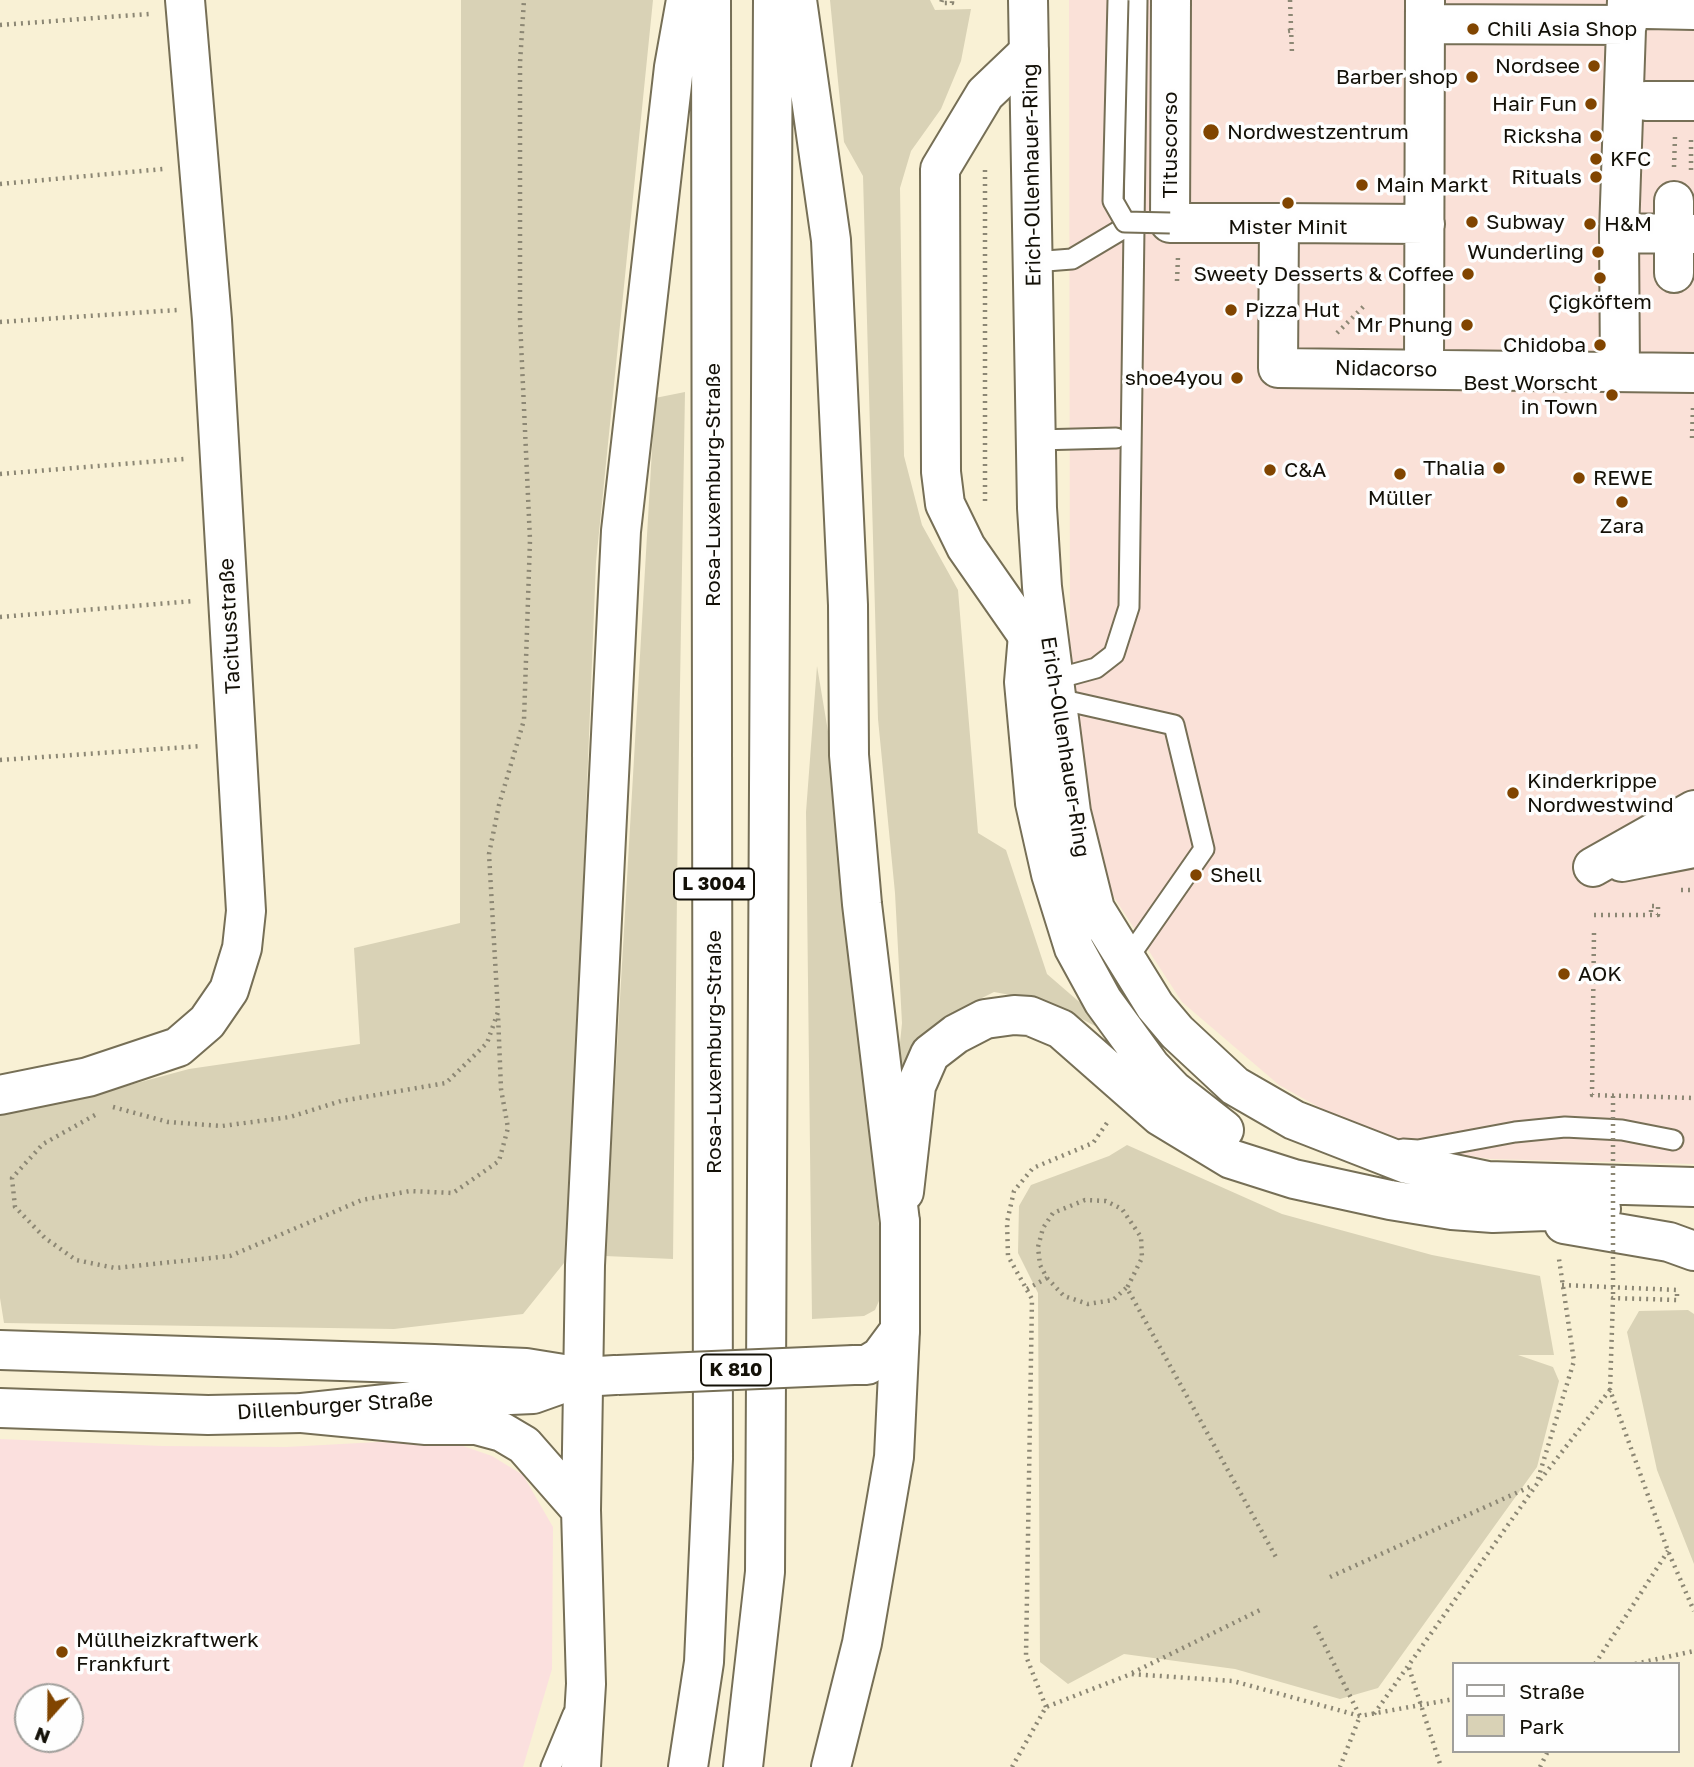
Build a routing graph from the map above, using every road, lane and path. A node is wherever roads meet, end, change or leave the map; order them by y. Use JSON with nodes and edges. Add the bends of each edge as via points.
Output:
{"nodes":[{"id":1,"x":524,"y":0,"type":"edge"},
{"id":2,"x":686,"y":0,"type":"edge"},
{"id":3,"x":711,"y":0,"type":"edge"},
{"id":4,"x":772,"y":0,"type":"edge"},
{"id":5,"x":797,"y":0,"type":"edge"},
{"id":6,"x":942,"y":0,"type":"edge"},
{"id":7,"x":952,"y":0,"type":"edge"},
{"id":8,"x":1028,"y":0,"type":"edge"},
{"id":9,"x":1118,"y":0,"type":"edge"},
{"id":10,"x":1139,"y":0,"type":"edge"},
{"id":11,"x":1171,"y":0,"type":"edge"},
{"id":12,"x":1290,"y":0,"type":"edge"},
{"id":13,"x":171,"y":6,"type":"edge"},
{"id":14,"x":1424,"y":8,"type":"edge"},
{"id":15,"x":1637,"y":9,"type":"edge"},
{"id":16,"x":1694,"y":10,"type":"edge"},
{"id":17,"x":0,"y":25,"type":"edge"},
{"id":18,"x":1288,"y":30,"type":"dead end"},
{"id":19,"x":1295,"y":30,"type":"dead end"},
{"id":20,"x":1030,"y":52,"type":"junction"},
{"id":21,"x":1292,"y":54,"type":"dead end"},
{"id":22,"x":1677,"y":110,"type":"edge"},
{"id":23,"x":985,"y":157,"type":"dead end"},
{"id":24,"x":169,"y":168,"type":"dead end"},
{"id":25,"x":0,"y":184,"type":"edge"},
{"id":26,"x":1683,"y":211,"type":"edge"},
{"id":27,"x":1170,"y":223,"type":"junction"},
{"id":28,"x":1279,"y":223,"type":"junction"},
{"id":29,"x":1425,"y":224,"type":"junction"},
{"id":30,"x":1619,"y":233,"type":"junction"},
{"id":31,"x":1033,"y":262,"type":"junction"},
{"id":32,"x":1671,"y":271,"type":"edge"},
{"id":33,"x":1366,"y":304,"type":"dead end"},
{"id":34,"x":181,"y":309,"type":"dead end"},
{"id":35,"x":0,"y":323,"type":"edge"},
{"id":36,"x":1333,"y":337,"type":"dead end"},
{"id":37,"x":1420,"y":368,"type":"junction"},
{"id":38,"x":1632,"y":370,"type":"junction"},
{"id":39,"x":1694,"y":370,"type":"edge"},
{"id":40,"x":1694,"y":396,"type":"edge"},
{"id":41,"x":1116,"y":438,"type":"dead end"},
{"id":42,"x":1692,"y":438,"type":"dead end"},
{"id":43,"x":1036,"y":440,"type":"junction"},
{"id":44,"x":187,"y":459,"type":"dead end"},
{"id":45,"x":0,"y":474,"type":"edge"},
{"id":46,"x":985,"y":503,"type":"dead end"},
{"id":47,"x":1037,"y":508,"type":"junction"},
{"id":48,"x":198,"y":600,"type":"dead end"},
{"id":49,"x":0,"y":617,"type":"edge"},
{"id":50,"x":1028,"y":636,"type":"junction"},
{"id":51,"x":1053,"y":689,"type":"junction"},
{"id":52,"x":216,"y":744,"type":"dead end"},
{"id":53,"x":0,"y":760,"type":"edge"},
{"id":54,"x":1694,"y":810,"type":"edge"},
{"id":55,"x":1694,"y":848,"type":"edge"},
{"id":56,"x":1651,"y":914,"type":"dead end"},
{"id":57,"x":1594,"y":915,"type":"dead end"},
{"id":58,"x":1594,"y":933,"type":"dead end"},
{"id":59,"x":1126,"y":961,"type":"junction"},
{"id":60,"x":498,"y":1012,"type":"junction"},
{"id":61,"x":0,"y":1096,"type":"edge"},
{"id":62,"x":1613,"y":1096,"type":"junction"},
{"id":63,"x":105,"y":1098,"type":"dead end"},
{"id":64,"x":1694,"y":1098,"type":"edge"},
{"id":65,"x":100,"y":1112,"type":"dead end"},
{"id":66,"x":1108,"y":1120,"type":"dead end"},
{"id":67,"x":1672,"y":1140,"type":"dead end"},
{"id":68,"x":1360,"y":1148,"type":"junction"},
{"id":69,"x":1335,"y":1186,"type":"junction"},
{"id":70,"x":1694,"y":1187,"type":"edge"},
{"id":71,"x":1694,"y":1208,"type":"edge"},
{"id":72,"x":1493,"y":1213,"type":"junction"},
{"id":73,"x":900,"y":1222,"type":"junction"},
{"id":74,"x":1694,"y":1251,"type":"edge"},
{"id":75,"x":1558,"y":1254,"type":"dead end"},
{"id":76,"x":1047,"y":1278,"type":"junction"},
{"id":77,"x":1562,"y":1284,"type":"junction"},
{"id":78,"x":1127,"y":1288,"type":"junction"},
{"id":79,"x":1027,"y":1289,"type":"junction"},
{"id":80,"x":1613,"y":1298,"type":"junction"},
{"id":81,"x":900,"y":1330,"type":"junction"},
{"id":82,"x":0,"y":1350,"type":"edge"},
{"id":83,"x":861,"y":1365,"type":"junction"},
{"id":84,"x":600,"y":1376,"type":"junction"},
{"id":85,"x":1610,"y":1390,"type":"junction"},
{"id":86,"x":0,"y":1408,"type":"edge"},
{"id":87,"x":302,"y":1413,"type":"junction"},
{"id":88,"x":897,"y":1424,"type":"junction"},
{"id":89,"x":1536,"y":1484,"type":"junction"},
{"id":90,"x":581,"y":1510,"type":"junction"},
{"id":91,"x":1668,"y":1551,"type":"junction"},
{"id":92,"x":1277,"y":1559,"type":"dead end"},
{"id":93,"x":1330,"y":1577,"type":"dead end"},
{"id":94,"x":1260,"y":1610,"type":"dead end"},
{"id":95,"x":1694,"y":1611,"type":"edge"},
{"id":96,"x":1315,"y":1626,"type":"dead end"},
{"id":97,"x":1694,"y":1651,"type":"edge"},
{"id":98,"x":1596,"y":1662,"type":"edge"},
{"id":99,"x":1644,"y":1662,"type":"edge"},
{"id":100,"x":1408,"y":1667,"type":"junction"},
{"id":101,"x":1131,"y":1674,"type":"junction"},
{"id":102,"x":586,"y":1684,"type":"junction"},
{"id":103,"x":1452,"y":1699,"type":"edge"},
{"id":104,"x":1421,"y":1705,"type":"junction"},
{"id":105,"x":1046,"y":1707,"type":"junction"},
{"id":106,"x":1374,"y":1714,"type":"junction"},
{"id":107,"x":1360,"y":1716,"type":"junction"},
{"id":108,"x":551,"y":1767,"type":"edge"},
{"id":109,"x":581,"y":1767,"type":"edge"},
{"id":110,"x":688,"y":1767,"type":"edge"},
{"id":111,"x":743,"y":1767,"type":"edge"},
{"id":112,"x":831,"y":1767,"type":"edge"},
{"id":113,"x":1012,"y":1767,"type":"edge"},
{"id":114,"x":1340,"y":1767,"type":"edge"},
{"id":115,"x":1441,"y":1767,"type":"edge"}],
"edges":[{"from":1,"to":60,"type":"path","via":[[520,294],[529,554],[524,719],[489,854]]},
{"from":2,"to":84,"type":"main road","via":[[674,67],[621,531],[597,972]]},
{"from":3,"to":110,"type":"main road","name":"Rosa-Luxemburg-Straße","number":"L 3004","via":[[713,1459],[704,1662]]},
{"from":4,"to":111,"type":"main road","number":"L 3004","via":[[765,1572]]},
{"from":5,"to":73,"type":"main road","via":[[831,240],[848,605],[849,755]]},
{"from":6,"to":7,"type":"path"},
{"from":8,"to":20,"type":"main road","name":"Erich-Ollenhauer-Ring"},
{"from":9,"to":27,"type":"lane","bridge":true,"via":[[1113,201],[1125,222]]},
{"from":10,"to":31,"type":"lane","via":[[1141,190],[1134,212],[1124,228],[1072,259]]},
{"from":10,"to":51,"type":"lane","via":[[1129,607],[1114,654]]},
{"from":11,"to":27,"type":"main road","name":"Tituscorso"},
{"from":12,"to":21,"type":"path"},
{"from":13,"to":17,"type":"path"},
{"from":13,"to":61,"type":"main road","name":"Tacitusstraße","via":[[212,320],[246,911],[242,948],[229,990],[207,1021],[178,1047],[88,1077]]},
{"from":14,"to":15,"type":"main road"},
{"from":14,"to":29,"type":"main road"},
{"from":14,"to":37,"type":"main road"},
{"from":15,"to":16,"type":"main road"},
{"from":15,"to":22,"type":"main road"},
{"from":15,"to":30,"type":"main road"},
{"from":18,"to":19,"type":"path"},
{"from":20,"to":31,"type":"main road","name":"Erich-Ollenhauer-Ring"},
{"from":20,"to":50,"type":"main road","name":"Erich-Ollenhauer-Ring","via":[[985,94],[940,169],[941,472],[945,504],[966,547]]},
{"from":22,"to":26,"type":"path"},
{"from":22,"to":26,"type":"path"},
{"from":22,"to":32,"type":"main road"},
{"from":23,"to":46,"type":"path"},
{"from":24,"to":25,"type":"path"},
{"from":26,"to":30,"type":"main road"},
{"from":26,"to":32,"type":"main road"},
{"from":27,"to":28,"type":"main road","name":"Tituscorso"},
{"from":28,"to":29,"type":"main road","name":"Tituscorso"},
{"from":28,"to":37,"type":"main road","name":"Nidacorso","via":[[1278,368]]},
{"from":29,"to":37,"type":"main road"},
{"from":30,"to":38,"type":"main road"},
{"from":31,"to":43,"type":"main road","name":"Erich-Ollenhauer-Ring"},
{"from":32,"to":38,"type":"main road"},
{"from":33,"to":36,"type":"path"},
{"from":34,"to":35,"type":"path"},
{"from":37,"to":38,"type":"main road","name":"Nidacorso"},
{"from":38,"to":39,"type":"main road","name":"Nidacorso"},
{"from":40,"to":42,"type":"path"},
{"from":41,"to":43,"type":"lane"},
{"from":43,"to":47,"type":"main road","name":"Erich-Ollenhauer-Ring"},
{"from":44,"to":45,"type":"path"},
{"from":47,"to":50,"type":"main road","name":"Erich-Ollenhauer-Ring"},
{"from":47,"to":51,"type":"main road","name":"Erich-Ollenhauer-Ring"},
{"from":48,"to":49,"type":"path"},
{"from":50,"to":69,"type":"main road","name":"Erich-Ollenhauer-Ring","via":[[1024,682],[1035,803],[1062,912],[1091,982],[1151,1067],[1199,1113],[1284,1165]]},
{"from":51,"to":59,"type":"main road","name":"Erich-Ollenhauer-Ring","via":[[1071,812],[1095,909]]},
{"from":51,"to":59,"type":"lane","via":[[1174,725],[1204,849]]},
{"from":52,"to":53,"type":"path"},
{"from":54,"to":55,"type":"main road","via":[[1593,867]]},
{"from":56,"to":57,"type":"path","via":[[1651,906],[1658,906],[1658,915]]},
{"from":58,"to":62,"type":"path","via":[[1592,1095]]},
{"from":59,"to":68,"type":"main road","name":"Erich-Ollenhauer-Ring","via":[[1177,1032],[1235,1086],[1294,1120]]},
{"from":60,"to":63,"type":"path","via":[[488,1043],[446,1083],[341,1101],[290,1117],[222,1126],[156,1120],[122,1111]]},
{"from":60,"to":65,"type":"path","via":[[501,1089],[508,1128],[499,1161],[453,1193],[410,1191],[362,1200],[230,1256],[115,1268],[76,1261],[15,1208],[12,1178],[43,1144]]},
{"from":62,"to":64,"type":"path"},
{"from":62,"to":80,"type":"path","bridge":true},
{"from":66,"to":79,"type":"path","via":[[1093,1143],[1033,1168],[1014,1191],[1007,1222],[1008,1256]]},
{"from":67,"to":68,"type":"lane","via":[[1622,1130],[1565,1127],[1418,1150]]},
{"from":68,"to":70,"type":"main road","name":"Erich-Ollenhauer-Ring","via":[[1407,1164],[1488,1181]]},
{"from":69,"to":72,"type":"main road","name":"Erich-Ollenhauer-Ring","via":[[1390,1200]]},
{"from":69,"to":73,"type":"main road","name":"Erich-Ollenhauer-Ring","via":[[1294,1179],[1231,1159],[1128,1090],[1061,1029],[1013,1014],[971,1026],[930,1054],[916,1086]]},
{"from":71,"to":72,"type":"main road","name":"Erich-Ollenhauer-Ring"},
{"from":72,"to":74,"type":"main road","via":[[1669,1242]]},
{"from":73,"to":81,"type":"main road"},
{"from":75,"to":77,"type":"path"},
{"from":76,"to":78,"type":"path","via":[[1064,1296],[1088,1304],[1113,1300]]},
{"from":76,"to":78,"type":"path","via":[[1038,1247],[1053,1213],[1085,1200],[1106,1201],[1122,1209],[1141,1237],[1143,1258]]},
{"from":76,"to":79,"type":"path"},
{"from":77,"to":80,"type":"path","via":[[1677,1290],[1677,1300]]},
{"from":77,"to":89,"type":"path","via":[[1574,1361]]},
{"from":78,"to":92,"type":"path"},
{"from":79,"to":105,"type":"path","via":[[1032,1299],[1026,1656]]},
{"from":80,"to":85,"type":"path"},
{"from":81,"to":83,"type":"main road","via":[[880,1357]]},
{"from":81,"to":88,"type":"main road"},
{"from":82,"to":84,"type":"main road","name":"Dillenburger Straße","via":[[500,1367]]},
{"from":83,"to":84,"type":"main road","name":"Dillenburger Straße","number":"K 810","bridge":true},
{"from":83,"to":88,"type":"main road"},
{"from":84,"to":87,"type":"main road","name":"Dillenburger Straße","via":[[533,1394]]},
{"from":84,"to":90,"type":"main road"},
{"from":85,"to":89,"type":"path"},
{"from":85,"to":91,"type":"path"},
{"from":86,"to":87,"type":"main road","name":"Dillenburger Straße","via":[[208,1415]]},
{"from":87,"to":90,"type":"main road","via":[[426,1426],[476,1425],[502,1432],[524,1444]]},
{"from":88,"to":112,"type":"main road","via":[[862,1643]]},
{"from":89,"to":93,"type":"path"},
{"from":89,"to":100,"type":"path"},
{"from":90,"to":102,"type":"main road"},
{"from":91,"to":95,"type":"path"},
{"from":91,"to":98,"type":"path"},
{"from":94,"to":101,"type":"path"},
{"from":96,"to":107,"type":"path"},
{"from":97,"to":99,"type":"path"},
{"from":100,"to":104,"type":"path"},
{"from":100,"to":106,"type":"path"},
{"from":101,"to":105,"type":"path"},
{"from":101,"to":107,"type":"path","via":[[1233,1681]]},
{"from":102,"to":108,"type":"lane"},
{"from":102,"to":109,"type":"main road"},
{"from":103,"to":104,"type":"path"},
{"from":104,"to":106,"type":"path"},
{"from":104,"to":115,"type":"path"},
{"from":105,"to":113,"type":"path"},
{"from":106,"to":107,"type":"path"},
{"from":107,"to":114,"type":"path"}]}
